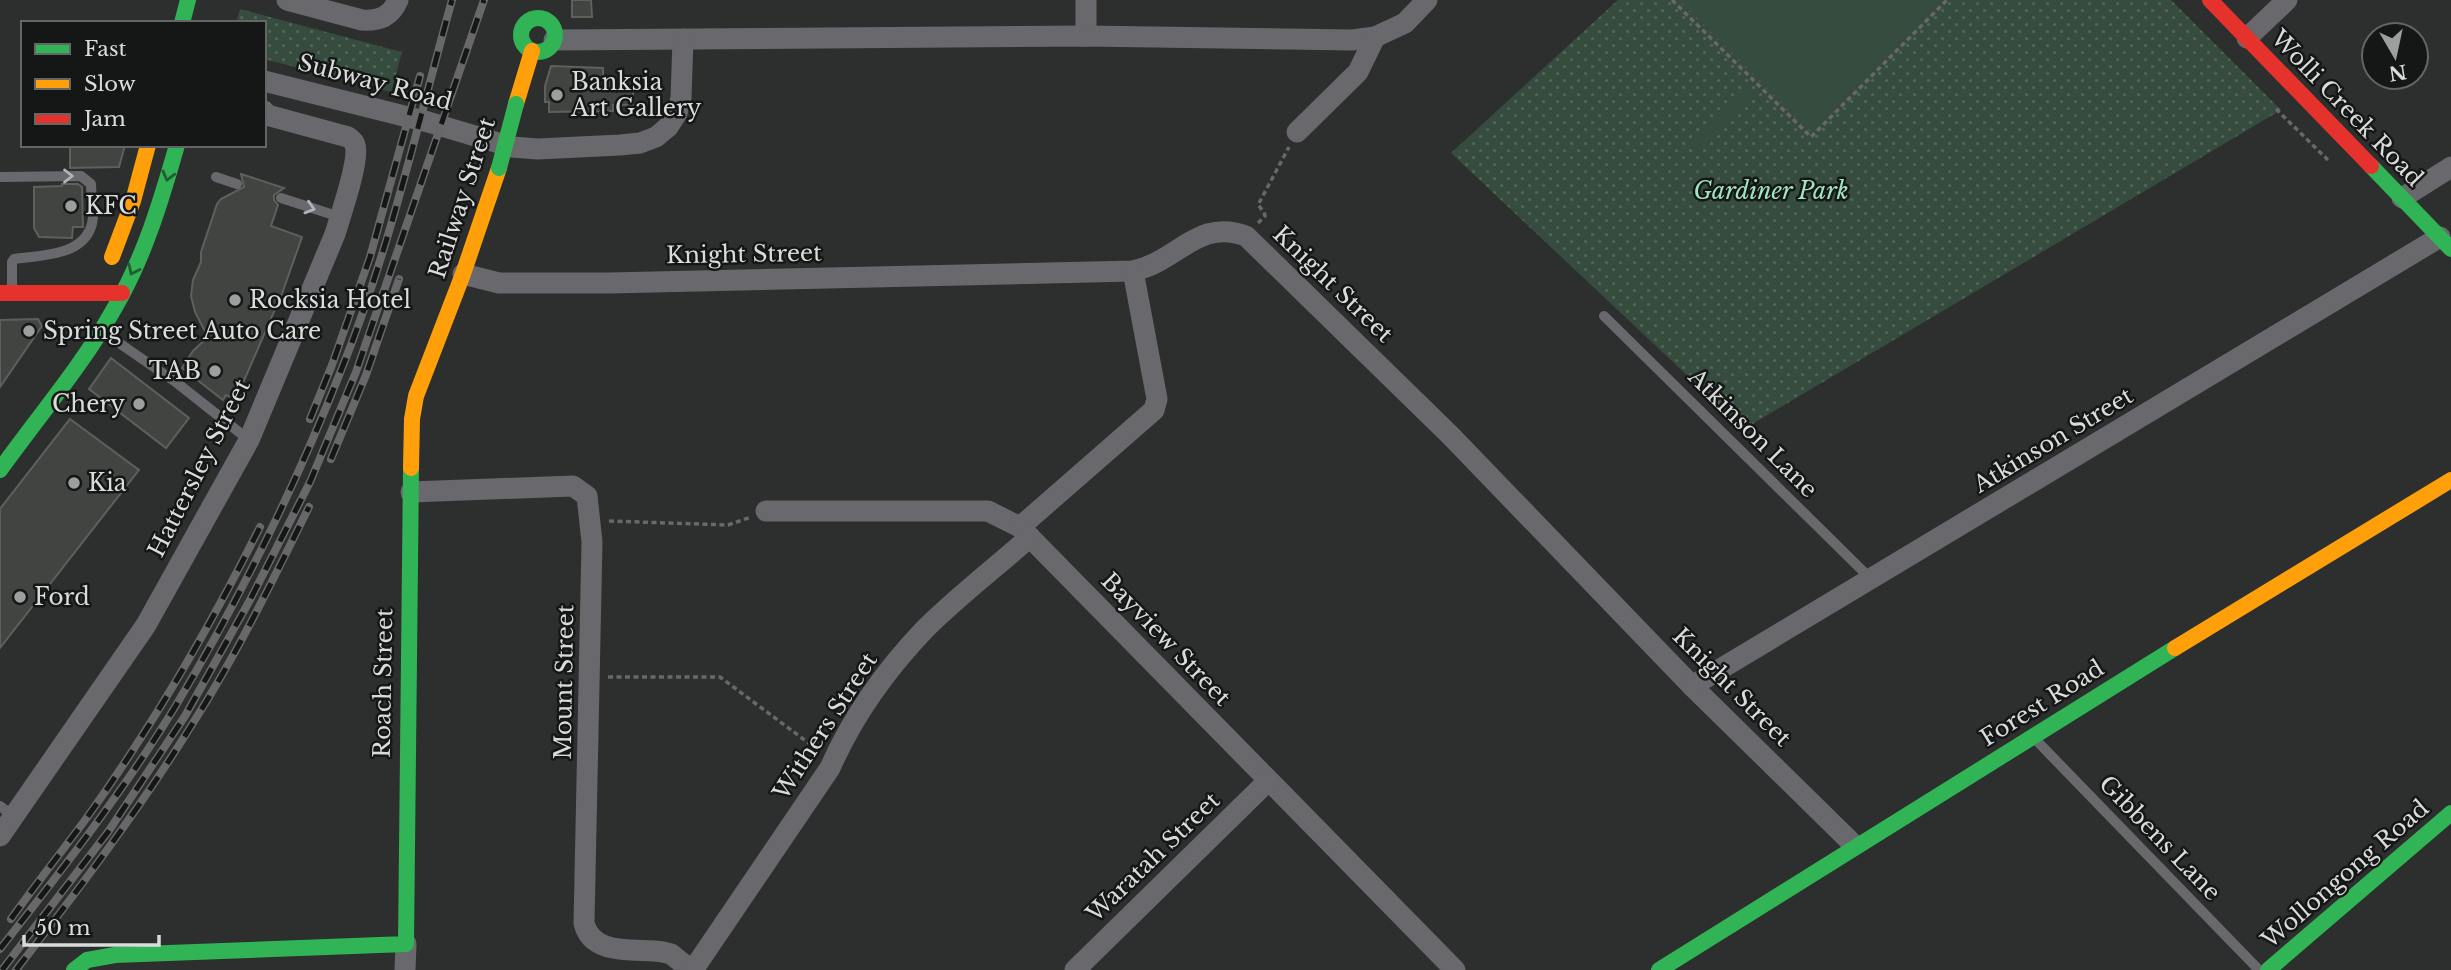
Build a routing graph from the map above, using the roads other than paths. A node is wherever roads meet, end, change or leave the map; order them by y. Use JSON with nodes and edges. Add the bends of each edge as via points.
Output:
{"nodes":[{"id":1,"x":188,"y":0,"type":"edge"},
{"id":2,"x":287,"y":0,"type":"edge"},
{"id":3,"x":546,"y":0,"type":"edge"},
{"id":4,"x":1086,"y":0,"type":"edge"},
{"id":5,"x":1427,"y":0,"type":"edge"},
{"id":6,"x":2210,"y":0,"type":"edge"},
{"id":7,"x":2287,"y":0,"type":"edge"},
{"id":8,"x":398,"y":1,"type":"edge"},
{"id":9,"x":541,"y":18,"type":"junction"},
{"id":10,"x":183,"y":21,"type":"edge"},
{"id":11,"x":1086,"y":36,"type":"junction"},
{"id":12,"x":1375,"y":37,"type":"junction"},
{"id":13,"x":2247,"y":38,"type":"junction"},
{"id":14,"x":683,"y":39,"type":"junction"},
{"id":15,"x":554,"y":40,"type":"junction"},
{"id":16,"x":531,"y":51,"type":"junction"},
{"id":17,"x":266,"y":83,"type":"edge"},
{"id":18,"x":266,"y":114,"type":"edge"},
{"id":19,"x":1297,"y":132,"type":"road end"},
{"id":20,"x":147,"y":147,"type":"edge"},
{"id":21,"x":176,"y":147,"type":"edge"},
{"id":22,"x":2451,"y":167,"type":"edge"},
{"id":23,"x":0,"y":177,"type":"edge"},
{"id":24,"x":216,"y":177,"type":"dead end"},
{"id":25,"x":237,"y":184,"type":"dead end"},
{"id":26,"x":281,"y":198,"type":"dead end"},
{"id":27,"x":2402,"y":198,"type":"junction"},
{"id":28,"x":340,"y":217,"type":"junction"},
{"id":29,"x":2445,"y":243,"type":"edge"},
{"id":30,"x":1133,"y":271,"type":"junction"},
{"id":31,"x":463,"y":274,"type":"junction"},
{"id":32,"x":6,"y":293,"type":"edge"},
{"id":33,"x":122,"y":293,"type":"junction"},
{"id":34,"x":92,"y":298,"type":"junction"},
{"id":35,"x":1604,"y":316,"type":"dead end"},
{"id":36,"x":101,"y":331,"type":"junction"},
{"id":37,"x":416,"y":396,"type":"joint"},
{"id":38,"x":249,"y":440,"type":"junction"},
{"id":39,"x":0,"y":470,"type":"edge"},
{"id":40,"x":2451,"y":480,"type":"edge"},
{"id":41,"x":411,"y":492,"type":"junction"},
{"id":42,"x":766,"y":511,"type":"road end"},
{"id":43,"x":1025,"y":532,"type":"junction"},
{"id":44,"x":1872,"y":580,"type":"junction"},
{"id":45,"x":1692,"y":686,"type":"junction"},
{"id":46,"x":2031,"y":736,"type":"junction"},
{"id":47,"x":1268,"y":781,"type":"junction"},
{"id":48,"x":7,"y":812,"type":"edge"},
{"id":49,"x":2451,"y":813,"type":"edge"},
{"id":50,"x":0,"y":836,"type":"edge"},
{"id":51,"x":1854,"y":845,"type":"junction"},
{"id":52,"x":406,"y":944,"type":"junction"},
{"id":53,"x":74,"y":970,"type":"edge"},
{"id":54,"x":405,"y":970,"type":"edge"},
{"id":55,"x":692,"y":970,"type":"edge"},
{"id":56,"x":1075,"y":970,"type":"edge"},
{"id":57,"x":1455,"y":970,"type":"edge"},
{"id":58,"x":1659,"y":970,"type":"edge"},
{"id":59,"x":2259,"y":970,"type":"edge"},
{"id":60,"x":2268,"y":970,"type":"edge"}],
"edges":[{"from":1,"to":10,"type":"main road"},
{"from":2,"to":8,"type":"street","via":[[374,21],[393,11]]},
{"from":3,"to":9,"type":"main road"},
{"from":4,"to":11,"type":"street"},
{"from":5,"to":12,"type":"street","via":[[1405,23]]},
{"from":6,"to":13,"type":"main road","name":"Wolli Creek Road"},
{"from":7,"to":13,"type":"street"},
{"from":9,"to":15,"type":"main road","via":[[554,29]]},
{"from":9,"to":16,"type":"main road","via":[[522,27],[523,44]]},
{"from":11,"to":12,"type":"street"},
{"from":11,"to":14,"type":"street"},
{"from":12,"to":19,"type":"street","via":[[1358,72]]},
{"from":13,"to":27,"type":"main road","name":"Wolli Creek Road"},
{"from":14,"to":15,"type":"street"},
{"from":14,"to":17,"type":"street","name":"Subway Road","via":[[677,113],[656,137],[640,143],[512,147]]},
{"from":15,"to":16,"type":"main road","via":[[548,49]]},
{"from":16,"to":31,"type":"main road","name":"Railway Street","bridge":true,"via":[[499,168]]},
{"from":18,"to":28,"type":"street","name":"Hattersley Street","via":[[352,140],[356,152]]},
{"from":20,"to":34,"type":"main road","via":[[122,233]]},
{"from":21,"to":33,"type":"main road","one_way":true,"via":[[160,207]]},
{"from":22,"to":27,"type":"street"},
{"from":23,"to":32,"type":"lane","one_way":true,"via":[[81,176],[90,184],[93,217],[76,246],[14,259]]},
{"from":24,"to":25,"type":"lane"},
{"from":26,"to":28,"type":"lane","one_way":true},
{"from":27,"to":29,"type":"main road","name":"Wolli Creek Road"},
{"from":28,"to":38,"type":"street","name":"Hattersley Street"},
{"from":29,"to":44,"type":"street","name":"Atkinson Street"},
{"from":30,"to":31,"type":"street","name":"Knight Street","via":[[499,284]]},
{"from":30,"to":43,"type":"street","name":"Withers Street","via":[[1157,400],[1154,410]]},
{"from":30,"to":45,"type":"street","name":"Knight Street","via":[[1159,263],[1202,234],[1224,231],[1246,236],[1451,436]]},
{"from":31,"to":37,"type":"main road","name":"Railway Street"},
{"from":32,"to":34,"type":"main road"},
{"from":33,"to":34,"type":"main road"},
{"from":33,"to":36,"type":"main road"},
{"from":35,"to":44,"type":"lane","name":"Atkinson Lane"},
{"from":36,"to":38,"type":"lane"},
{"from":36,"to":39,"type":"main road"},
{"from":37,"to":41,"type":"main road","name":"Roach Street"},
{"from":38,"to":48,"type":"street","name":"Hattersley Street","via":[[146,625]]},
{"from":40,"to":46,"type":"main road","name":"Forest Road"},
{"from":41,"to":52,"type":"main road","name":"Roach Street"},
{"from":41,"to":55,"type":"street","name":"Mount Street","via":[[573,486],[587,496],[592,541],[586,929],[600,945],[671,954]]},
{"from":42,"to":43,"type":"street","name":"Bayview Street","via":[[988,511]]},
{"from":43,"to":47,"type":"street","name":"Bayview Street"},
{"from":43,"to":55,"type":"street","name":"Withers Street","via":[[923,632],[884,678],[834,762]]},
{"from":44,"to":45,"type":"street","name":"Atkinson Street"},
{"from":45,"to":51,"type":"street","name":"Knight Street"},
{"from":46,"to":51,"type":"main road","name":"Forest Road"},
{"from":46,"to":59,"type":"lane","name":"Gibbens Lane"},
{"from":47,"to":56,"type":"street","name":"Waratah Street"},
{"from":47,"to":57,"type":"street","name":"Bayview Street"},
{"from":48,"to":50,"type":"street","name":"Hattersley Street"},
{"from":49,"to":60,"type":"main road","name":"Wollongong Road"},
{"from":51,"to":58,"type":"main road","name":"Forest Road"},
{"from":52,"to":53,"type":"main road","via":[[115,955],[78,963]]},
{"from":52,"to":54,"type":"street","name":"Roach Street"}]}
